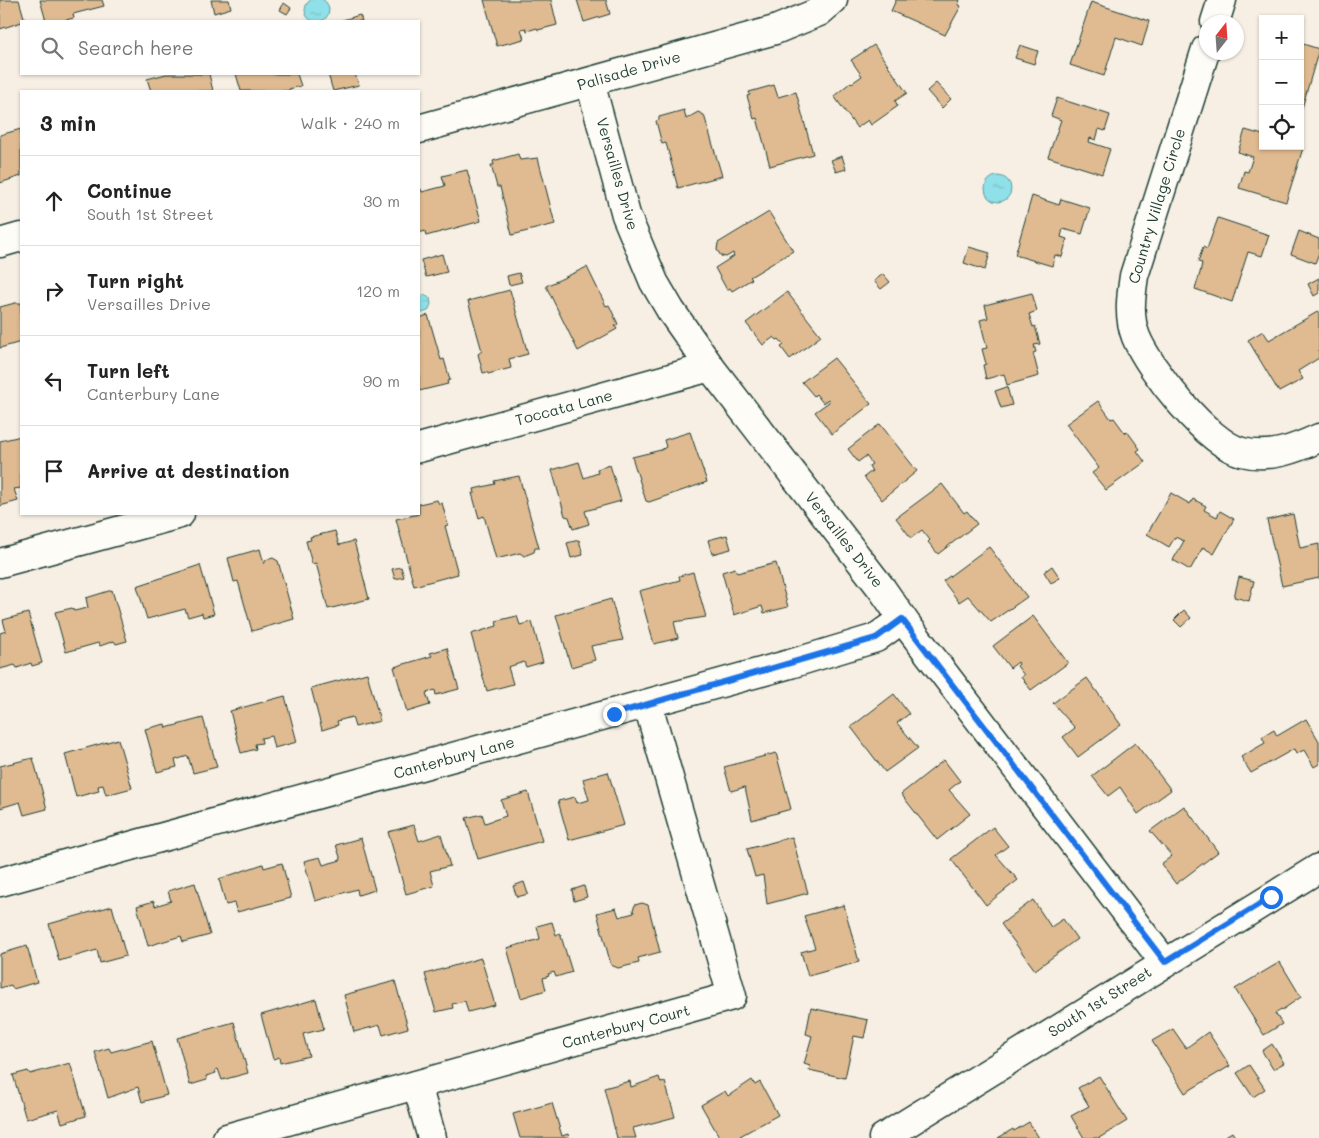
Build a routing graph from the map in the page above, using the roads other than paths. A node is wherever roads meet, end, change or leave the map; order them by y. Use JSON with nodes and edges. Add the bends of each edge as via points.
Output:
{"nodes":[{"id":1,"x":834,"y":0,"type":"edge"},
{"id":2,"x":1222,"y":0,"type":"edge"},
{"id":3,"x":1217,"y":15,"type":"edge"},
{"id":4,"x":1203,"y":60,"type":"edge"},
{"id":5,"x":590,"y":82,"type":"junction"},
{"id":6,"x":420,"y":129,"type":"edge"},
{"id":7,"x":20,"y":237,"type":"edge"},
{"id":8,"x":0,"y":243,"type":"edge"},
{"id":9,"x":710,"y":367,"type":"junction"},
{"id":10,"x":1319,"y":438,"type":"edge"},
{"id":11,"x":420,"y":448,"type":"edge"},
{"id":12,"x":176,"y":515,"type":"edge"},
{"id":13,"x":0,"y":563,"type":"edge"},
{"id":14,"x":902,"y":619,"type":"junction"},
{"id":15,"x":648,"y":704,"type":"junction"},
{"id":16,"x":1319,"y":868,"type":"edge"},
{"id":17,"x":0,"y":882,"type":"edge"},
{"id":18,"x":1165,"y":962,"type":"junction"},
{"id":19,"x":417,"y":1085,"type":"junction"},
{"id":20,"x":227,"y":1138,"type":"edge"},
{"id":21,"x":432,"y":1138,"type":"edge"},
{"id":22,"x":882,"y":1138,"type":"edge"}],
"edges":[{"from":1,"to":5,"type":"street","name":"Palisade Drive","via":[[819,12],[775,30]]},
{"from":2,"to":3,"type":"street"},
{"from":4,"to":10,"type":"street","name":"Country Village Circle","via":[[1134,276],[1131,298],[1136,337],[1158,373],[1190,414],[1224,445],[1242,452],[1266,454],[1294,450]]},
{"from":5,"to":6,"type":"street","name":"Palisade Drive"},
{"from":5,"to":9,"type":"street","name":"Versailles Drive","via":[[626,215],[644,259],[671,311]]},
{"from":7,"to":8,"type":"street"},
{"from":9,"to":11,"type":"street","name":"Toccata Lane"},
{"from":9,"to":14,"type":"street","name":"Versailles Drive"},
{"from":12,"to":13,"type":"street"},
{"from":14,"to":15,"type":"street","name":"Canterbury Lane","via":[[876,638]]},
{"from":14,"to":18,"type":"street","name":"Versailles Drive"},
{"from":15,"to":17,"type":"street","name":"Canterbury Lane"},
{"from":15,"to":19,"type":"street","name":"Canterbury Court","via":[[732,996]]},
{"from":16,"to":18,"type":"street","name":"South 1st Street"},
{"from":18,"to":22,"type":"street","name":"South 1st Street"},
{"from":19,"to":20,"type":"street","name":"Canterbury Court"},
{"from":19,"to":21,"type":"street"}]}
